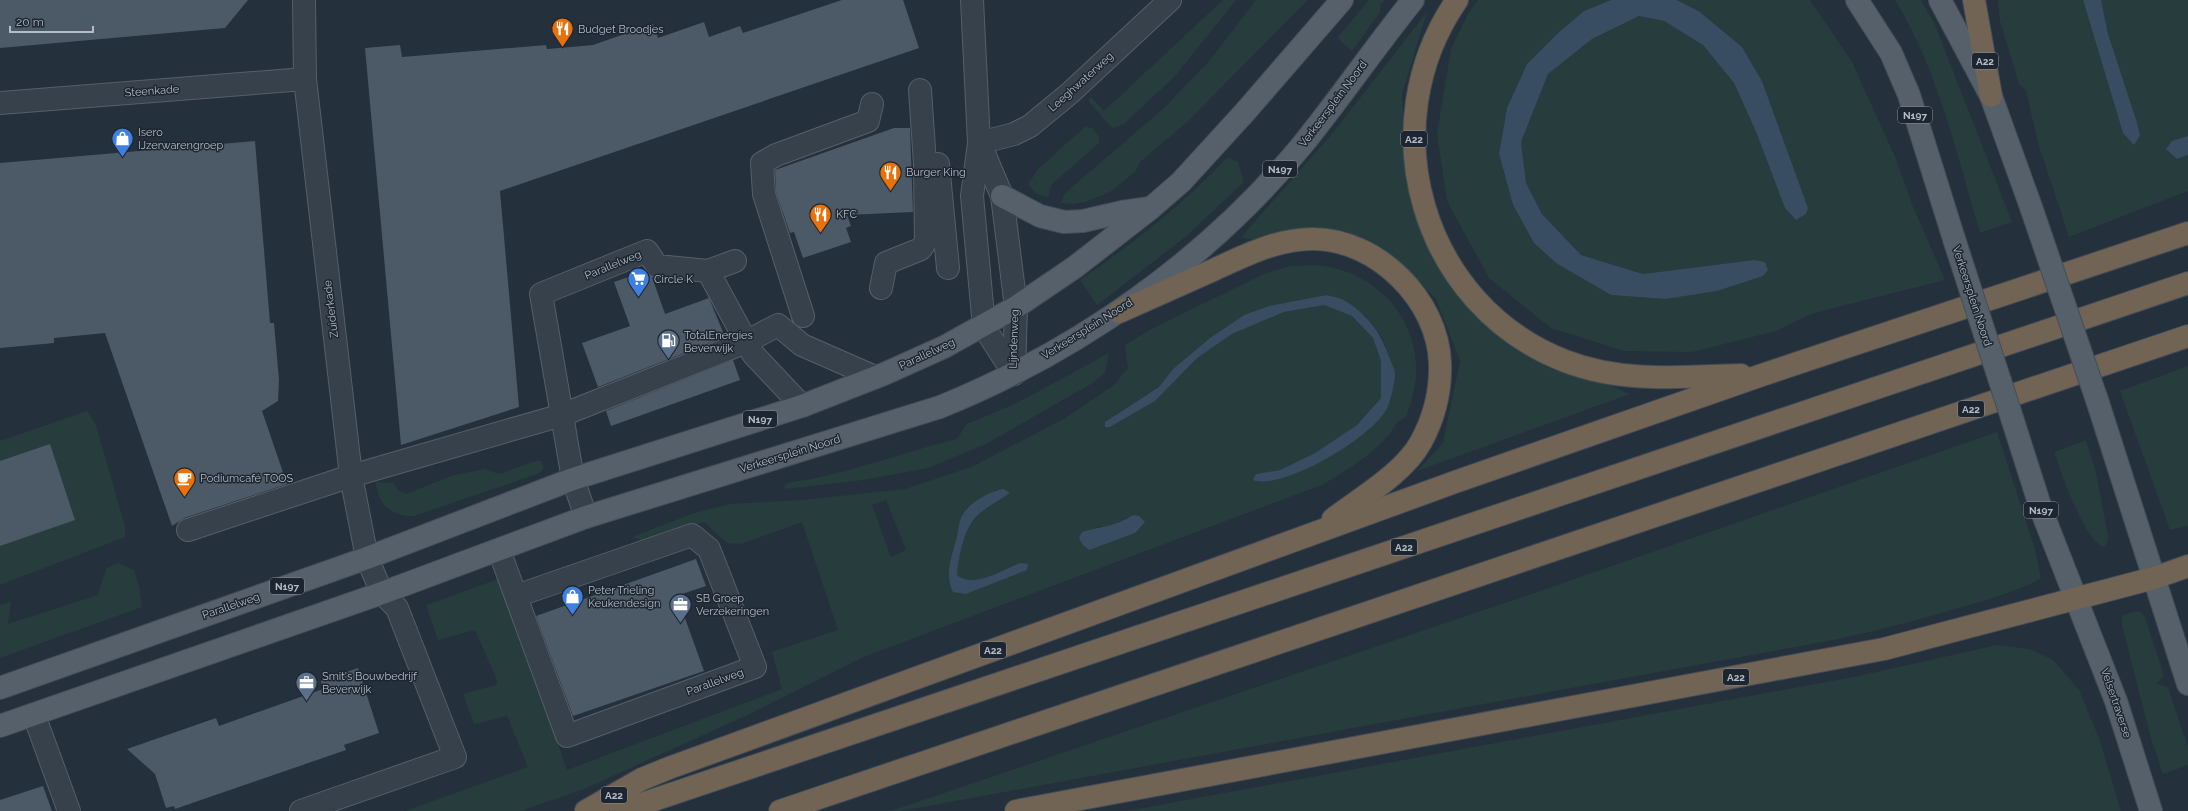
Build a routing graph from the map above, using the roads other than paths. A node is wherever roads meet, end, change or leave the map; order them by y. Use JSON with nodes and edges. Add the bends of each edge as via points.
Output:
{"nodes":[{"id":1,"x":304,"y":0,"type":"edge"},
{"id":2,"x":972,"y":0,"type":"edge"},
{"id":3,"x":1170,"y":0,"type":"edge"},
{"id":4,"x":1342,"y":0,"type":"edge"},
{"id":5,"x":1413,"y":0,"type":"edge"},
{"id":6,"x":1457,"y":0,"type":"edge"},
{"id":7,"x":1857,"y":0,"type":"edge"},
{"id":8,"x":1940,"y":0,"type":"edge"},
{"id":9,"x":1974,"y":0,"type":"edge"},
{"id":10,"x":305,"y":79,"type":"junction"},
{"id":11,"x":1991,"y":96,"type":"junction"},
{"id":12,"x":0,"y":104,"type":"edge"},
{"id":13,"x":872,"y":104,"type":"dead end"},
{"id":14,"x":979,"y":143,"type":"junction"},
{"id":15,"x":1002,"y":196,"type":"junction"},
{"id":16,"x":1151,"y":208,"type":"junction"},
{"id":17,"x":2188,"y":233,"type":"edge"},
{"id":18,"x":735,"y":261,"type":"dead end"},
{"id":19,"x":948,"y":268,"type":"dead end"},
{"id":20,"x":708,"y":271,"type":"junction"},
{"id":21,"x":2188,"y":283,"type":"edge"},
{"id":22,"x":881,"y":288,"type":"dead end"},
{"id":23,"x":1016,"y":307,"type":"junction"},
{"id":24,"x":1119,"y":312,"type":"junction"},
{"id":25,"x":803,"y":316,"type":"dead end"},
{"id":26,"x":984,"y":327,"type":"junction"},
{"id":27,"x":2188,"y":336,"type":"edge"},
{"id":28,"x":746,"y":342,"type":"junction"},
{"id":29,"x":1014,"y":374,"type":"junction"},
{"id":30,"x":1762,"y":375,"type":"junction"},
{"id":31,"x":875,"y":378,"type":"junction"},
{"id":32,"x":802,"y":406,"type":"junction"},
{"id":33,"x":562,"y":415,"type":"junction"},
{"id":34,"x":351,"y":476,"type":"junction"},
{"id":35,"x":573,"y":479,"type":"junction"},
{"id":36,"x":586,"y":517,"type":"junction"},
{"id":37,"x":188,"y":530,"type":"dead end"},
{"id":38,"x":1316,"y":532,"type":"junction"},
{"id":39,"x":499,"y":550,"type":"junction"},
{"id":40,"x":367,"y":558,"type":"junction"},
{"id":41,"x":2188,"y":566,"type":"edge"},
{"id":42,"x":2154,"y":578,"type":"junction"},
{"id":43,"x":516,"y":596,"type":"junction"},
{"id":44,"x":2076,"y":597,"type":"junction"},
{"id":45,"x":390,"y":600,"type":"junction"},
{"id":46,"x":2188,"y":684,"type":"edge"},
{"id":47,"x":0,"y":688,"type":"edge"},
{"id":48,"x":34,"y":715,"type":"junction"},
{"id":49,"x":0,"y":726,"type":"edge"},
{"id":50,"x":69,"y":811,"type":"edge"},
{"id":51,"x":301,"y":811,"type":"edge"},
{"id":52,"x":586,"y":811,"type":"edge"},
{"id":53,"x":621,"y":811,"type":"edge"},
{"id":54,"x":780,"y":811,"type":"edge"},
{"id":55,"x":1016,"y":811,"type":"edge"},
{"id":56,"x":2151,"y":811,"type":"edge"}],
"edges":[{"from":1,"to":10,"type":"street","name":"Zuiderkade"},
{"from":2,"to":14,"type":"street","name":"Lijndenweg"},
{"from":3,"to":14,"type":"street","name":"Leeghwaterweg","via":[[1070,93],[1030,126],[1014,134]]},
{"from":4,"to":16,"type":"main road","number":"N197","via":[[1181,182]]},
{"from":5,"to":24,"type":"main road","name":"Verkeersplein Noord","number":"N197","via":[[1302,144],[1262,189],[1193,254]]},
{"from":6,"to":30,"type":"highway","number":"A22","via":[[1440,29],[1423,74],[1414,139],[1418,185],[1432,230],[1453,269],[1469,290],[1506,327],[1527,342],[1565,361],[1598,371],[1639,377]]},
{"from":7,"to":44,"type":"main road","name":"Verkeersplein Noord","number":"N197","bridge":true,"via":[[1891,53],[1909,95],[2042,512]]},
{"from":8,"to":11,"type":"main road"},
{"from":9,"to":11,"type":"highway","number":"A22"},
{"from":10,"to":12,"type":"street","name":"Steenkade"},
{"from":10,"to":34,"type":"street","name":"Zuiderkade"},
{"from":11,"to":42,"type":"main road","bridge":true,"via":[[2098,403]]},
{"from":13,"to":25,"type":"street","via":[[868,121],[776,154],[762,163],[764,194]]},
{"from":14,"to":15,"type":"street","name":"Lijndenweg"},
{"from":14,"to":26,"type":"street","name":"Lijndenweg","via":[[972,196]]},
{"from":15,"to":16,"type":"main road","via":[[1040,216],[1064,222],[1083,221]]},
{"from":15,"to":23,"type":"street","name":"Lijndenweg"},
{"from":16,"to":23,"type":"main road","number":"N197","via":[[1081,262]]},
{"from":17,"to":30,"type":"highway","number":"A22"},
{"from":18,"to":20,"type":"street"},
{"from":19,"to":22,"type":"street","via":[[925,89],[926,242],[921,249],[886,263]]},
{"from":20,"to":28,"type":"street"},
{"from":20,"to":33,"type":"street","name":"Parallelweg","via":[[657,266],[647,251],[541,294]]},
{"from":21,"to":53,"type":"highway","number":"A22"},
{"from":23,"to":26,"type":"main road","number":"N197"},
{"from":23,"to":29,"type":"street","name":"Lijndenweg"},
{"from":24,"to":29,"type":"main road","name":"Verkeersplein Noord","number":"N197"},
{"from":24,"to":38,"type":"highway","number":"A22","via":[[1258,249],[1286,241],[1315,239],[1348,244],[1375,258],[1401,277],[1421,303],[1434,330],[1440,362],[1439,396],[1430,425],[1421,443],[1403,466]]},
{"from":26,"to":29,"type":"street","name":"Lijndenweg"},
{"from":26,"to":31,"type":"main road","name":"Parallelweg","number":"N197"},
{"from":27,"to":54,"type":"highway","number":"A22"},
{"from":28,"to":31,"type":"street","via":[[778,325],[802,345]]},
{"from":28,"to":32,"type":"street","via":[[752,354]]},
{"from":28,"to":33,"type":"street"},
{"from":29,"to":36,"type":"main road","name":"Verkeersplein Noord","number":"N197","via":[[940,407]]},
{"from":30,"to":38,"type":"highway","number":"A22"},
{"from":31,"to":32,"type":"main road","name":"Parallelweg","number":"N197"},
{"from":32,"to":35,"type":"main road","name":"Parallelweg","number":"N197"},
{"from":33,"to":34,"type":"street"},
{"from":33,"to":35,"type":"street","name":"Parallelweg"},
{"from":34,"to":37,"type":"street"},
{"from":34,"to":40,"type":"street","name":"Zuiderkade"},
{"from":35,"to":36,"type":"street","name":"Parallelweg"},
{"from":35,"to":40,"type":"main road","name":"Parallelweg","number":"N197"},
{"from":36,"to":39,"type":"main road","number":"N197"},
{"from":38,"to":52,"type":"highway","number":"A22","via":[[669,768],[642,779]]},
{"from":39,"to":43,"type":"street","name":"Parallelweg"},
{"from":39,"to":45,"type":"main road","number":"N197"},
{"from":40,"to":45,"type":"street","name":"Zuiderkade"},
{"from":40,"to":47,"type":"main road","name":"Parallelweg","number":"N197"},
{"from":41,"to":42,"type":"highway","number":"A22"},
{"from":42,"to":44,"type":"highway","number":"A22"},
{"from":42,"to":46,"type":"main road"},
{"from":43,"to":43,"type":"street","name":"Parallelweg","via":[[568,736],[755,667],[709,549],[692,535]]},
{"from":44,"to":55,"type":"highway","number":"A22","via":[[1884,649]]},
{"from":44,"to":56,"type":"main road","name":"Velsertraverse","number":"N197","via":[[2116,701]]},
{"from":45,"to":48,"type":"main road","number":"N197"},
{"from":45,"to":51,"type":"street","via":[[455,757]]},
{"from":48,"to":49,"type":"main road","number":"N197"},
{"from":48,"to":50,"type":"street"}]}
